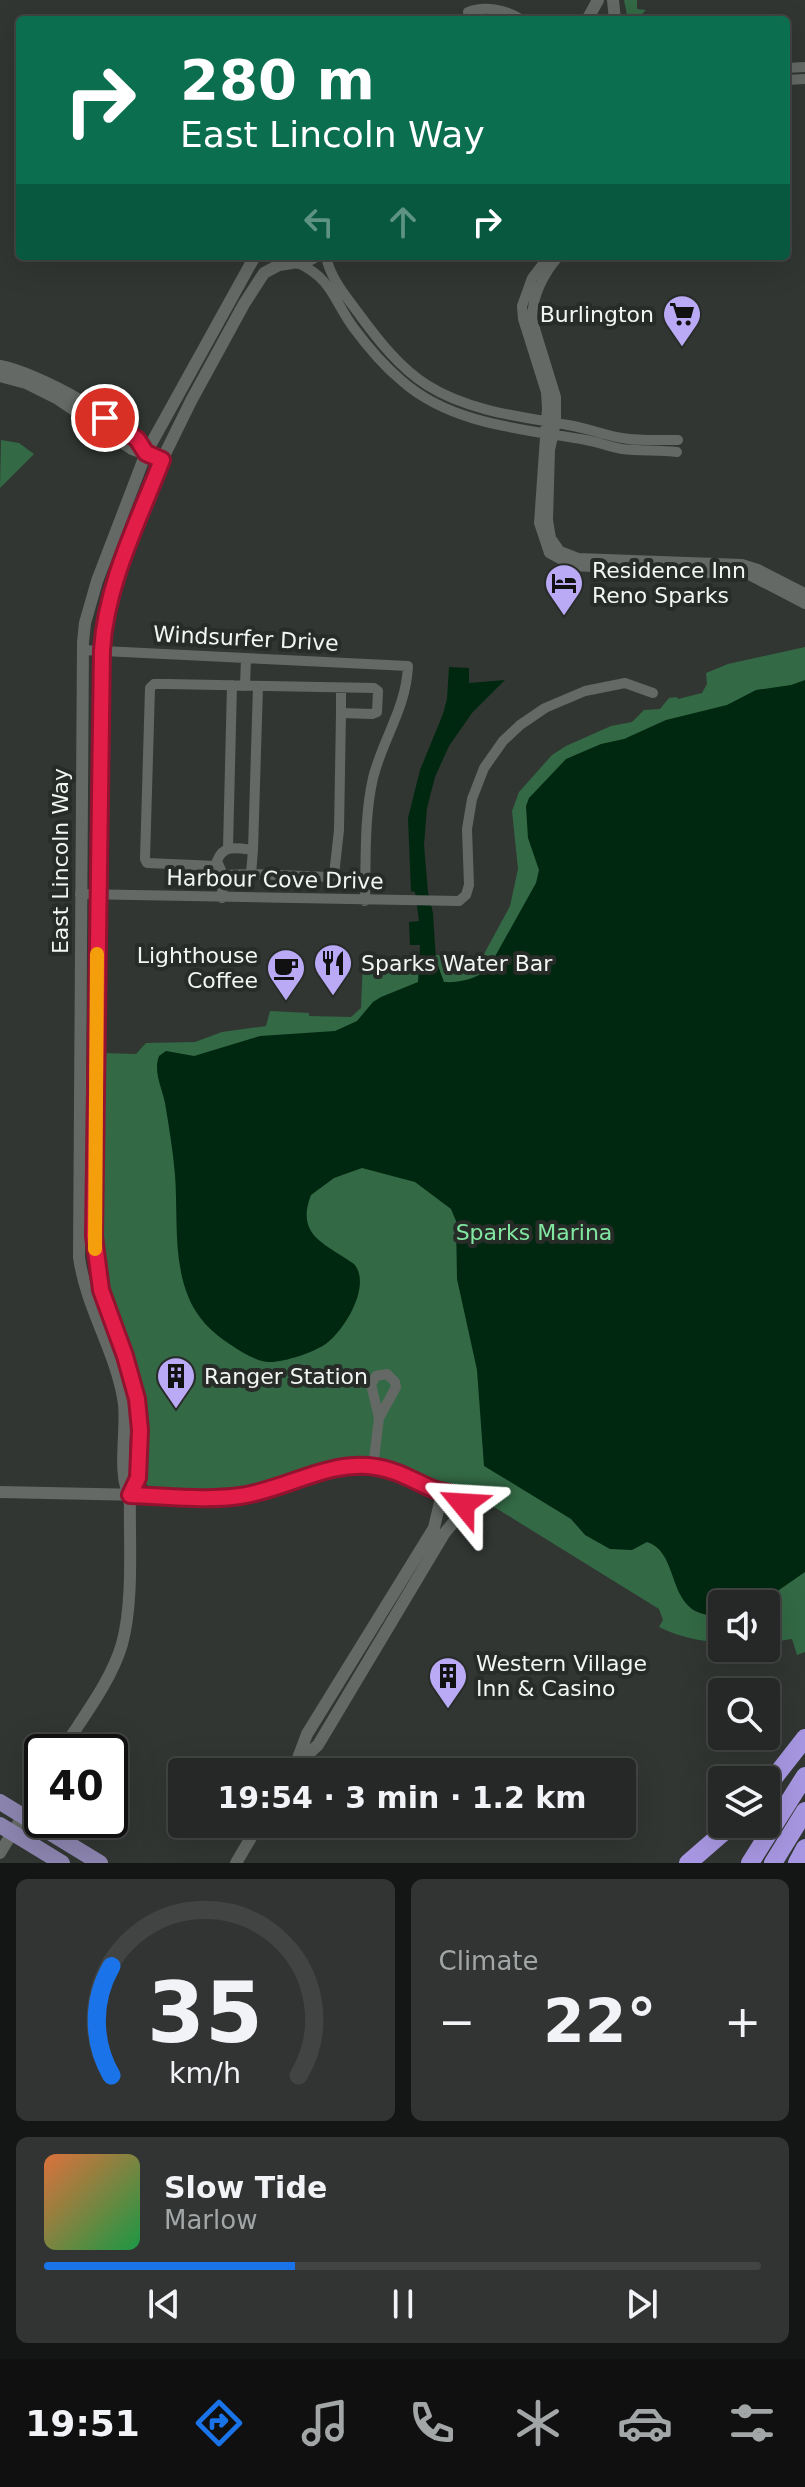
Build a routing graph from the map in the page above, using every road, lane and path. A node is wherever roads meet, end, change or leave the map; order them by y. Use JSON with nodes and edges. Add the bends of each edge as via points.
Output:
{"nodes":[{"id":1,"x":476,"y":16,"type":"edge"},
{"id":2,"x":513,"y":16,"type":"edge"},
{"id":3,"x":253,"y":260,"type":"edge"},
{"id":4,"x":288,"y":260,"type":"edge"},
{"id":5,"x":304,"y":260,"type":"edge"},
{"id":6,"x":327,"y":260,"type":"edge"},
{"id":7,"x":546,"y":260,"type":"edge"},
{"id":8,"x":556,"y":260,"type":"edge"},
{"id":9,"x":563,"y":260,"type":"edge"},
{"id":10,"x":295,"y":263,"type":"junction"},
{"id":11,"x":547,"y":275,"type":"junction"},
{"id":12,"x":530,"y":293,"type":"junction"},
{"id":13,"x":0,"y":366,"type":"edge"},
{"id":14,"x":0,"y":376,"type":"edge"},
{"id":15,"x":551,"y":422,"type":"junction"},
{"id":16,"x":548,"y":435,"type":"junction"},
{"id":17,"x":621,"y":444,"type":"junction"},
{"id":18,"x":677,"y":446,"type":"dead end"},
{"id":19,"x":146,"y":453,"type":"junction"},
{"id":20,"x":162,"y":460,"type":"junction"},
{"id":21,"x":671,"y":566,"type":"junction"},
{"id":22,"x":805,"y":593,"type":"edge"},
{"id":23,"x":805,"y":604,"type":"edge"},
{"id":24,"x":83,"y":650,"type":"junction"},
{"id":25,"x":102,"y":650,"type":"junction"},
{"id":26,"x":246,"y":658,"type":"junction"},
{"id":27,"x":232,"y":685,"type":"junction"},
{"id":28,"x":245,"y":686,"type":"junction"},
{"id":29,"x":258,"y":686,"type":"junction"},
{"id":30,"x":341,"y":688,"type":"junction"},
{"id":31,"x":653,"y":693,"type":"dead end"},
{"id":32,"x":341,"y":713,"type":"junction"},
{"id":33,"x":228,"y":848,"type":"junction"},
{"id":34,"x":253,"y":850,"type":"junction"},
{"id":35,"x":220,"y":870,"type":"junction"},
{"id":36,"x":251,"y":874,"type":"junction"},
{"id":37,"x":80,"y":894,"type":"junction"},
{"id":38,"x":98,"y":895,"type":"junction"},
{"id":39,"x":222,"y":898,"type":"junction"},
{"id":40,"x":365,"y":901,"type":"junction"},
{"id":41,"x":379,"y":1418,"type":"dead end"},
{"id":42,"x":373,"y":1467,"type":"junction"},
{"id":43,"x":404,"y":1476,"type":"junction"},
{"id":44,"x":0,"y":1492,"type":"edge"},
{"id":45,"x":450,"y":1494,"type":"junction"},
{"id":46,"x":130,"y":1495,"type":"junction"},
{"id":47,"x":439,"y":1506,"type":"junction"},
{"id":48,"x":457,"y":1517,"type":"junction"},
{"id":49,"x":398,"y":1586,"type":"junction"},
{"id":50,"x":411,"y":1593,"type":"junction"},
{"id":51,"x":341,"y":1680,"type":"junction"},
{"id":52,"x":353,"y":1688,"type":"junction"},
{"id":53,"x":72,"y":1734,"type":"edge"},
{"id":54,"x":805,"y":1738,"type":"edge"},
{"id":55,"x":298,"y":1758,"type":"edge"},
{"id":56,"x":305,"y":1758,"type":"edge"},
{"id":57,"x":780,"y":1770,"type":"edge"},
{"id":58,"x":805,"y":1776,"type":"edge"},
{"id":59,"x":0,"y":1802,"type":"edge"},
{"id":60,"x":805,"y":1811,"type":"edge"},
{"id":61,"x":24,"y":1813,"type":"edge"},
{"id":62,"x":22,"y":1816,"type":"junction"},
{"id":63,"x":6,"y":1828,"type":"edge"},
{"id":64,"x":251,"y":1838,"type":"edge"},
{"id":65,"x":717,"y":1838,"type":"edge"},
{"id":66,"x":805,"y":1848,"type":"edge"},
{"id":67,"x":0,"y":1853,"type":"edge"},
{"id":68,"x":62,"y":1863,"type":"edge"},
{"id":69,"x":100,"y":1863,"type":"edge"},
{"id":70,"x":236,"y":1863,"type":"edge"},
{"id":71,"x":688,"y":1863,"type":"edge"},
{"id":72,"x":750,"y":1863,"type":"edge"},
{"id":73,"x":773,"y":1863,"type":"edge"},
{"id":74,"x":797,"y":1863,"type":"edge"}],
"edges":[{"from":1,"to":2,"type":"street","via":[[468,12],[477,8]]},
{"from":3,"to":19,"type":"street","name":"East Lincoln Way"},
{"from":4,"to":10,"type":"street"},
{"from":5,"to":10,"type":"street","name":"East Lincoln Way"},
{"from":6,"to":15,"type":"street","via":[[340,288],[378,339],[428,386],[502,414]]},
{"from":7,"to":12,"type":"street","via":[[532,278]]},
{"from":8,"to":11,"type":"street"},
{"from":9,"to":11,"type":"street"},
{"from":10,"to":16,"type":"street","via":[[322,276],[352,326],[402,382],[427,399],[465,415]]},
{"from":10,"to":20,"type":"street","name":"East Lincoln Way","via":[[264,273]]},
{"from":11,"to":12,"type":"street"},
{"from":12,"to":15,"type":"street","via":[[523,319]]},
{"from":13,"to":19,"type":"street","via":[[57,387],[137,439]]},
{"from":14,"to":19,"type":"street","via":[[58,399]]},
{"from":15,"to":16,"type":"street"},
{"from":15,"to":17,"type":"street","via":[[591,429]]},
{"from":16,"to":17,"type":"street"},
{"from":16,"to":21,"type":"street","via":[[548,520],[560,551],[578,558]]},
{"from":16,"to":21,"type":"street","via":[[539,523],[549,553],[573,566]]},
{"from":17,"to":18,"type":"street"},
{"from":19,"to":20,"type":"street"},
{"from":19,"to":24,"type":"street","name":"East Lincoln Way","via":[[97,581]]},
{"from":20,"to":25,"type":"street","name":"East Lincoln Way","via":[[121,564]]},
{"from":21,"to":22,"type":"street","via":[[744,565]]},
{"from":21,"to":23,"type":"street","via":[[749,575]]},
{"from":24,"to":25,"type":"street","name":"Windsurfer Drive"},
{"from":24,"to":37,"type":"street","name":"East Lincoln Way"},
{"from":25,"to":26,"type":"street","name":"Windsurfer Drive"},
{"from":25,"to":38,"type":"street","name":"East Lincoln Way"},
{"from":26,"to":28,"type":"street"},
{"from":26,"to":40,"type":"street","name":"Windsurfer Drive","via":[[408,666],[402,706],[369,797]]},
{"from":27,"to":28,"type":"street"},
{"from":27,"to":33,"type":"street"},
{"from":27,"to":35,"type":"street","via":[[154,684],[149,693],[145,859]]},
{"from":28,"to":29,"type":"street"},
{"from":29,"to":30,"type":"street"},
{"from":29,"to":34,"type":"street"},
{"from":30,"to":32,"type":"street"},
{"from":30,"to":32,"type":"street","via":[[378,691],[377,712]]},
{"from":31,"to":40,"type":"street","name":"Harbour Cove Drive","via":[[625,683],[577,694],[545,708],[503,741],[484,768],[469,809],[466,895],[456,902]]},
{"from":32,"to":36,"type":"street","via":[[334,875]]},
{"from":33,"to":34,"type":"street"},
{"from":33,"to":35,"type":"street","via":[[218,856]]},
{"from":34,"to":36,"type":"street"},
{"from":35,"to":36,"type":"street"},
{"from":35,"to":39,"type":"street"},
{"from":37,"to":38,"type":"street","name":"Harbour Cove Drive"},
{"from":37,"to":46,"type":"street","name":"East Lincoln Way","via":[[79,1257],[121,1388],[124,1484]]},
{"from":38,"to":39,"type":"street","name":"Harbour Cove Drive"},
{"from":38,"to":46,"type":"street","name":"East Lincoln Way","via":[[94,1236],[101,1290],[137,1399],[138,1478]]},
{"from":39,"to":40,"type":"street","name":"Harbour Cove Drive"},
{"from":41,"to":42,"type":"street"},
{"from":42,"to":43,"type":"street"},
{"from":42,"to":46,"type":"street","via":[[335,1469],[237,1497]]},
{"from":43,"to":45,"type":"street"},
{"from":43,"to":47,"type":"street"},
{"from":44,"to":46,"type":"street"},
{"from":45,"to":47,"type":"street"},
{"from":45,"to":48,"type":"street","via":[[462,1501]]},
{"from":46,"to":53,"type":"street","name":"East Lincoln Way","via":[[122,1645]]},
{"from":47,"to":48,"type":"street","via":[[448,1518]]},
{"from":47,"to":49,"type":"street","via":[[434,1528]]},
{"from":48,"to":50,"type":"street"},
{"from":49,"to":50,"type":"street"},
{"from":49,"to":51,"type":"street"},
{"from":50,"to":52,"type":"street"},
{"from":51,"to":52,"type":"street"},
{"from":51,"to":55,"type":"street"},
{"from":52,"to":56,"type":"street"},
{"from":54,"to":57,"type":"highway"},
{"from":58,"to":72,"type":"highway"},
{"from":59,"to":62,"type":"main road"},
{"from":60,"to":73,"type":"highway"},
{"from":61,"to":62,"type":"street"},
{"from":62,"to":63,"type":"street"},
{"from":62,"to":69,"type":"main road"},
{"from":63,"to":67,"type":"street"},
{"from":63,"to":68,"type":"main road"},
{"from":64,"to":70,"type":"street"},
{"from":65,"to":71,"type":"highway"},
{"from":66,"to":74,"type":"highway"}]}
